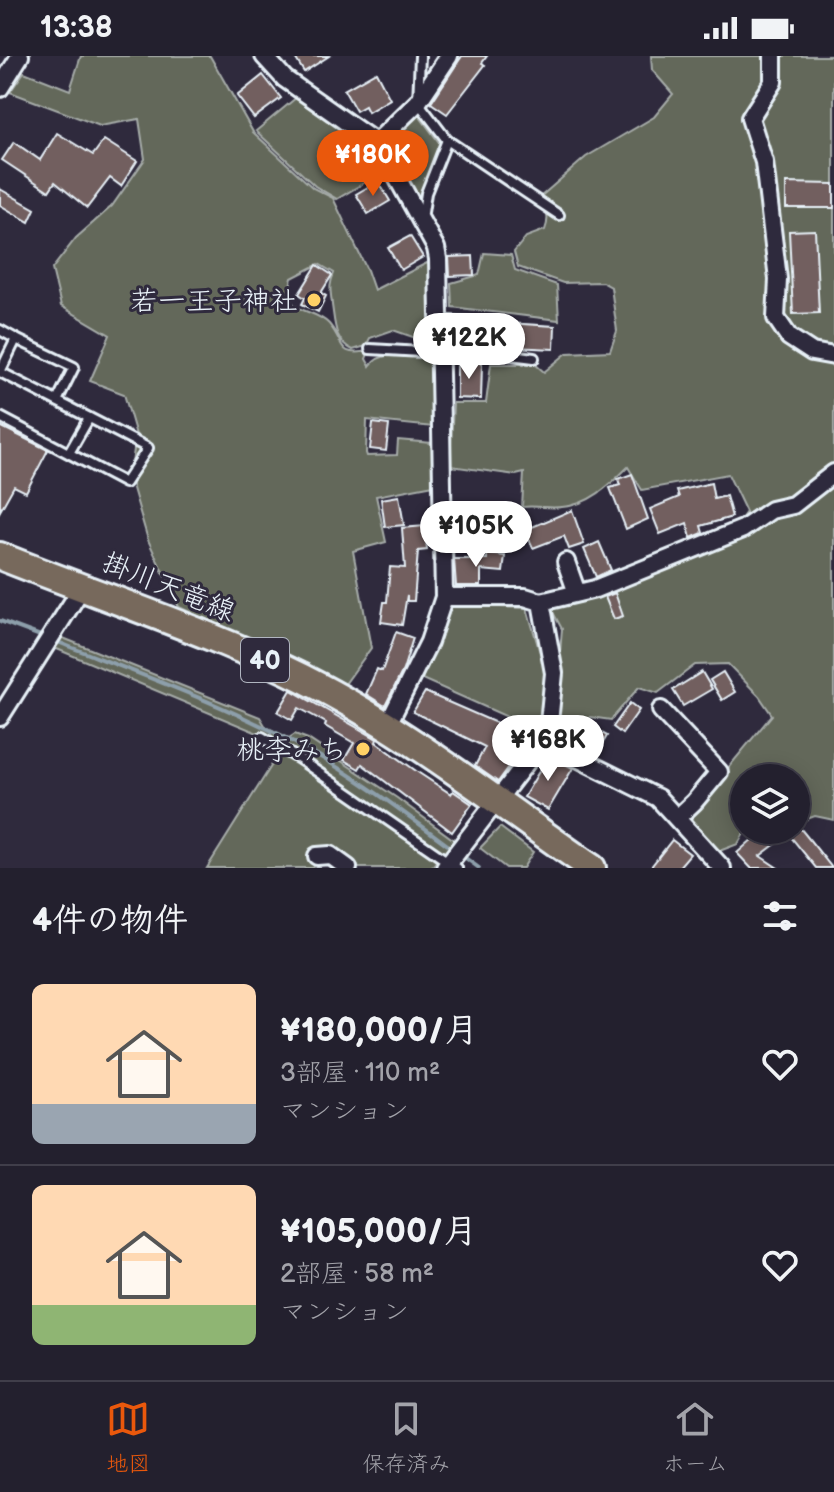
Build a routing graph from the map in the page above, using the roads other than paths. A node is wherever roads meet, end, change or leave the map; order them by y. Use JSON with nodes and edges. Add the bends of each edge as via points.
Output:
{"nodes":[{"id":1,"x":20,"y":56,"type":"edge"},
{"id":2,"x":264,"y":56,"type":"edge"},
{"id":3,"x":420,"y":56,"type":"edge"},
{"id":4,"x":449,"y":56,"type":"edge"},
{"id":5,"x":773,"y":56,"type":"edge"},
{"id":6,"x":0,"y":88,"type":"edge"},
{"id":7,"x":418,"y":102,"type":"junction"},
{"id":8,"x":447,"y":140,"type":"junction"},
{"id":9,"x":379,"y":145,"type":"junction"},
{"id":10,"x":559,"y":215,"type":"dead end"},
{"id":11,"x":421,"y":223,"type":"junction"},
{"id":12,"x":0,"y":330,"type":"edge"},
{"id":13,"x":16,"y":339,"type":"junction"},
{"id":14,"x":370,"y":349,"type":"dead end"},
{"id":15,"x":439,"y":350,"type":"junction"},
{"id":16,"x":834,"y":356,"type":"edge"},
{"id":17,"x":534,"y":358,"type":"dead end"},
{"id":18,"x":0,"y":372,"type":"edge"},
{"id":19,"x":57,"y":401,"type":"junction"},
{"id":20,"x":0,"y":417,"type":"edge"},
{"id":21,"x":89,"y":418,"type":"junction"},
{"id":22,"x":69,"y":453,"type":"junction"},
{"id":23,"x":834,"y":473,"type":"edge"},
{"id":24,"x":0,"y":556,"type":"edge"},
{"id":25,"x":566,"y":562,"type":"dead end"},
{"id":26,"x":83,"y":586,"type":"junction"},
{"id":27,"x":577,"y":593,"type":"junction"},
{"id":28,"x":444,"y":597,"type":"junction"},
{"id":29,"x":541,"y":602,"type":"junction"},
{"id":30,"x":661,"y":710,"type":"dead end"},
{"id":31,"x":0,"y":717,"type":"edge"},
{"id":32,"x":387,"y":726,"type":"junction"},
{"id":33,"x":262,"y":737,"type":"dead end"},
{"id":34,"x":547,"y":743,"type":"junction"},
{"id":35,"x":497,"y":802,"type":"junction"},
{"id":36,"x":677,"y":818,"type":"junction"},
{"id":37,"x":317,"y":856,"type":"dead end"},
{"id":38,"x":450,"y":864,"type":"edge"},
{"id":39,"x":717,"y":866,"type":"edge"},
{"id":40,"x":348,"y":868,"type":"edge"},
{"id":41,"x":592,"y":868,"type":"edge"}],
"edges":[{"from":1,"to":6,"type":"street"},
{"from":2,"to":9,"type":"street","via":[[285,79]]},
{"from":3,"to":7,"type":"lane"},
{"from":4,"to":7,"type":"street"},
{"from":5,"to":16,"type":"street","via":[[773,82],[750,118],[764,162],[778,279],[776,318],[789,337],[812,352]]},
{"from":7,"to":8,"type":"lane"},
{"from":7,"to":9,"type":"street"},
{"from":8,"to":10,"type":"lane"},
{"from":8,"to":11,"type":"lane","via":[[426,193]]},
{"from":9,"to":11,"type":"street"},
{"from":11,"to":15,"type":"street","via":[[438,259]]},
{"from":12,"to":13,"type":"lane"},
{"from":13,"to":18,"type":"lane"},
{"from":13,"to":19,"type":"lane","via":[[74,367]]},
{"from":14,"to":15,"type":"lane"},
{"from":15,"to":17,"type":"lane"},
{"from":15,"to":28,"type":"street"},
{"from":18,"to":19,"type":"lane"},
{"from":19,"to":21,"type":"lane"},
{"from":20,"to":22,"type":"lane"},
{"from":21,"to":22,"type":"lane"},
{"from":21,"to":22,"type":"lane","via":[[148,448],[125,483]]},
{"from":23,"to":27,"type":"street","via":[[793,505],[771,510],[743,529]]},
{"from":24,"to":26,"type":"main road","name":"掛川天竜線","number":"40"},
{"from":25,"to":27,"type":"street"},
{"from":26,"to":31,"type":"street"},
{"from":26,"to":32,"type":"main road","name":"掛川天竜線","number":"40","via":[[259,657]]},
{"from":27,"to":29,"type":"street"},
{"from":28,"to":29,"type":"street","via":[[525,597]]},
{"from":28,"to":32,"type":"street","via":[[429,642]]},
{"from":29,"to":34,"type":"street","via":[[554,673]]},
{"from":30,"to":36,"type":"street","via":[[719,772]]},
{"from":32,"to":35,"type":"main road","name":"掛川天竜線","number":"40"},
{"from":33,"to":38,"type":"lane"},
{"from":34,"to":35,"type":"street"},
{"from":34,"to":36,"type":"street","via":[[658,798]]},
{"from":35,"to":38,"type":"street"},
{"from":35,"to":41,"type":"main road","name":"掛川天竜線","number":"40"},
{"from":36,"to":39,"type":"street"},
{"from":37,"to":40,"type":"street","via":[[330,855]]}]}
